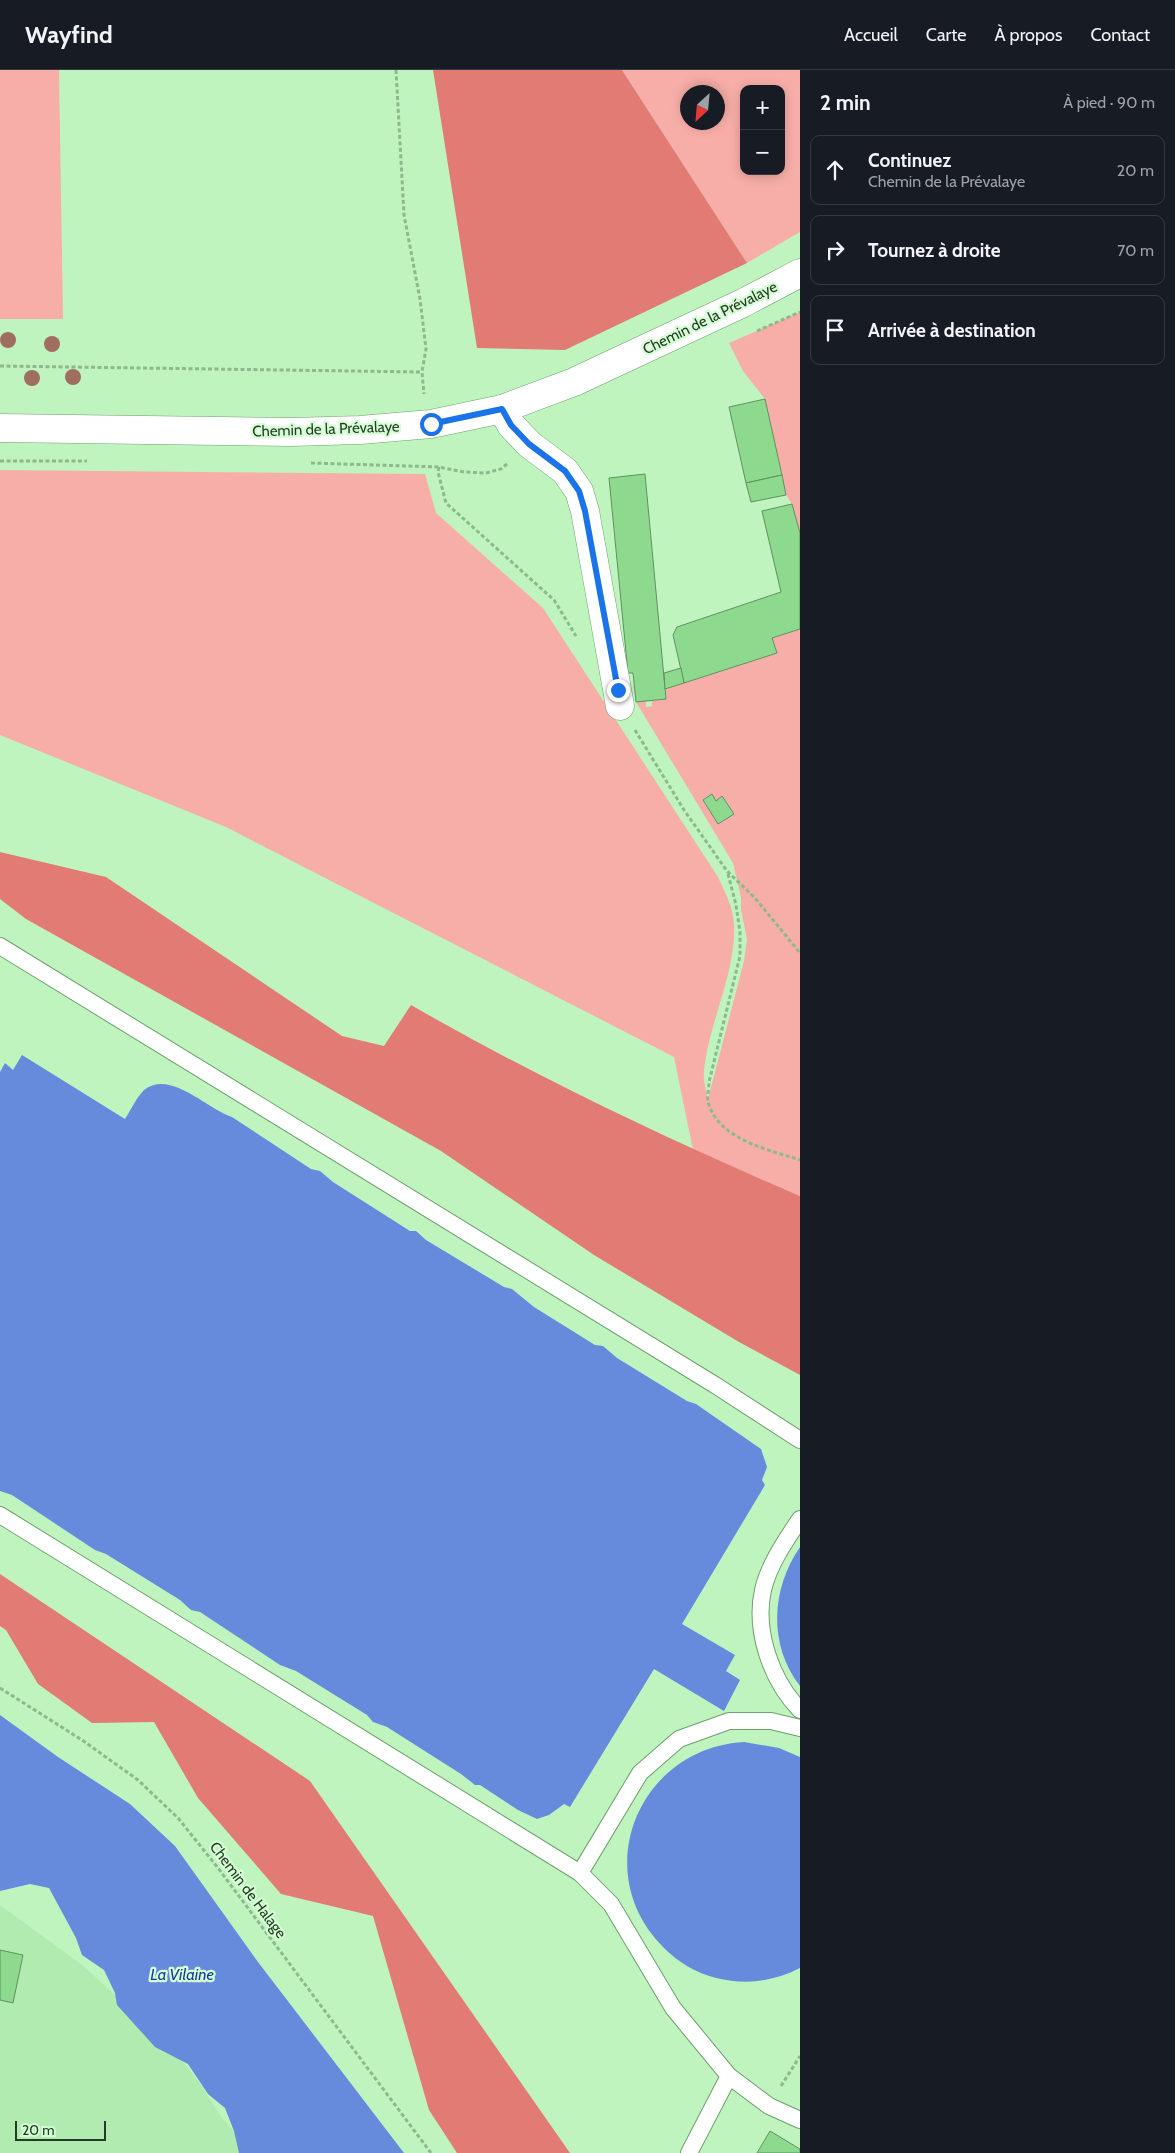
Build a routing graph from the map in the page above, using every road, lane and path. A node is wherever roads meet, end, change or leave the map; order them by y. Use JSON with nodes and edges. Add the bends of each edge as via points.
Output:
{"nodes":[{"id":1,"x":396,"y":70,"type":"edge"},
{"id":2,"x":800,"y":273,"type":"edge"},
{"id":3,"x":800,"y":312,"type":"edge"},
{"id":4,"x":755,"y":332,"type":"dead end"},
{"id":5,"x":0,"y":366,"type":"edge"},
{"id":6,"x":422,"y":372,"type":"junction"},
{"id":7,"x":428,"y":400,"type":"dead end"},
{"id":8,"x":502,"y":409,"type":"junction"},
{"id":9,"x":0,"y":428,"type":"edge"},
{"id":10,"x":529,"y":444,"type":"junction"},
{"id":11,"x":579,"y":641,"type":"dead end"},
{"id":12,"x":620,"y":706,"type":"joint"},
{"id":13,"x":727,"y":871,"type":"junction"},
{"id":14,"x":0,"y":946,"type":"edge"},
{"id":15,"x":800,"y":954,"type":"edge"},
{"id":16,"x":800,"y":1160,"type":"edge"},
{"id":17,"x":800,"y":1440,"type":"edge"},
{"id":18,"x":0,"y":1515,"type":"edge"},
{"id":19,"x":800,"y":1519,"type":"edge"},
{"id":20,"x":0,"y":1688,"type":"edge"},
{"id":21,"x":800,"y":1710,"type":"edge"},
{"id":22,"x":800,"y":1728,"type":"edge"},
{"id":23,"x":580,"y":1873,"type":"junction"},
{"id":24,"x":800,"y":2056,"type":"edge"},
{"id":25,"x":729,"y":2076,"type":"junction"},
{"id":26,"x":769,"y":2106,"type":"junction"},
{"id":27,"x":800,"y":2120,"type":"edge"},
{"id":28,"x":431,"y":2153,"type":"edge"},
{"id":29,"x":689,"y":2153,"type":"edge"}],
"edges":[{"from":1,"to":6,"type":"path","via":[[404,215],[426,349]]},
{"from":2,"to":8,"type":"street","name":"Chemin de la Prévalaye","via":[[643,352]]},
{"from":3,"to":4,"type":"path"},
{"from":5,"to":6,"type":"path"},
{"from":6,"to":7,"type":"path","via":[[424,396]]},
{"from":8,"to":9,"type":"street","name":"Chemin de la Prévalaye","via":[[431,424],[360,430]]},
{"from":8,"to":10,"type":"street","via":[[511,425]]},
{"from":10,"to":11,"type":"path","via":[[501,469],[486,473],[439,469],[438,472],[446,503],[554,600]]},
{"from":10,"to":12,"type":"street","via":[[565,471],[579,491]]},
{"from":12,"to":13,"type":"path","via":[[684,810]]},
{"from":13,"to":15,"type":"path","via":[[755,898]]},
{"from":13,"to":16,"type":"path","via":[[736,905],[740,956],[709,1082],[708,1100],[716,1118],[746,1142]]},
{"from":14,"to":17,"type":"lane"},
{"from":18,"to":23,"type":"lane"},
{"from":19,"to":21,"type":"lane","via":[[780,1551],[763,1590],[760,1627],[773,1670],[788,1697]]},
{"from":20,"to":28,"type":"path","name":"Chemin de Halage","via":[[138,1780],[178,1818]]},
{"from":22,"to":23,"type":"lane","via":[[771,1721],[729,1721],[679,1739],[640,1773]]},
{"from":23,"to":25,"type":"lane","via":[[611,1904],[673,2008]]},
{"from":24,"to":26,"type":"path"},
{"from":25,"to":26,"type":"lane"},
{"from":25,"to":29,"type":"lane"},
{"from":26,"to":27,"type":"lane"}]}
